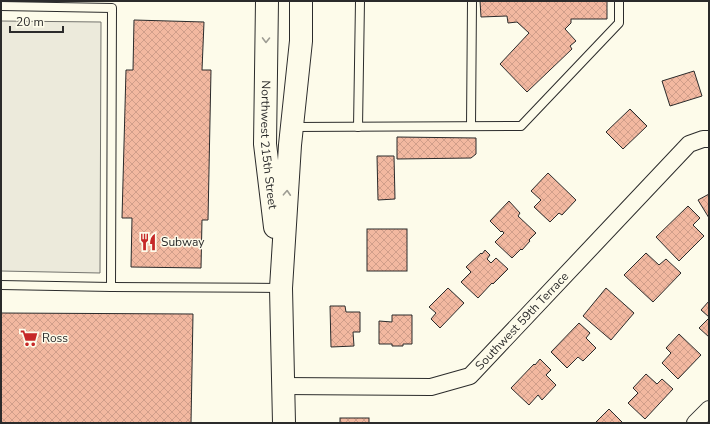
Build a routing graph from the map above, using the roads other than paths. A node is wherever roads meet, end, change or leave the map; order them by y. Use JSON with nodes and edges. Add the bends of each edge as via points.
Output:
{"nodes":[{"id":1,"x":267,"y":1,"type":"edge"},
{"id":2,"x":301,"y":1,"type":"edge"},
{"id":3,"x":360,"y":1,"type":"edge"},
{"id":4,"x":472,"y":1,"type":"edge"},
{"id":5,"x":619,"y":1,"type":"edge"},
{"id":6,"x":112,"y":5,"type":"edge"},
{"id":7,"x":1,"y":6,"type":"edge"},
{"id":8,"x":471,"y":126,"type":"junction"},
{"id":9,"x":293,"y":127,"type":"junction"},
{"id":10,"x":358,"y":127,"type":"junction"},
{"id":11,"x":709,"y":139,"type":"edge"},
{"id":12,"x":1,"y":285,"type":"edge"},
{"id":13,"x":111,"y":287,"type":"junction"},
{"id":14,"x":281,"y":288,"type":"junction"},
{"id":15,"x":283,"y":386,"type":"junction"},
{"id":16,"x":709,"y":409,"type":"edge"},
{"id":17,"x":284,"y":423,"type":"edge"},
{"id":18,"x":695,"y":423,"type":"edge"}],
"edges":[{"from":1,"to":14,"type":"street","name":"Northwest 215th Street","one_way":true,"via":[[266,144]]},
{"from":2,"to":9,"type":"street","name":"Northwest 215th Street","via":[[301,41]]},
{"from":3,"to":10,"type":"lane"},
{"from":4,"to":8,"type":"lane"},
{"from":5,"to":8,"type":"lane","via":[[619,23],[521,126]]},
{"from":6,"to":7,"type":"lane"},
{"from":6,"to":13,"type":"lane"},
{"from":8,"to":10,"type":"lane"},
{"from":9,"to":10,"type":"lane"},
{"from":14,"to":9,"type":"street","name":"Northwest 215th Street","one_way":true},
{"from":11,"to":15,"type":"street","name":"Southwest 59th Terrace","via":[[689,144],[470,376],[431,387]]},
{"from":12,"to":13,"type":"lane"},
{"from":13,"to":14,"type":"lane"},
{"from":14,"to":15,"type":"street","name":"Northwest 215th Street"},
{"from":15,"to":17,"type":"street","name":"Northwest 215th Street"},
{"from":16,"to":18,"type":"street"}]}
